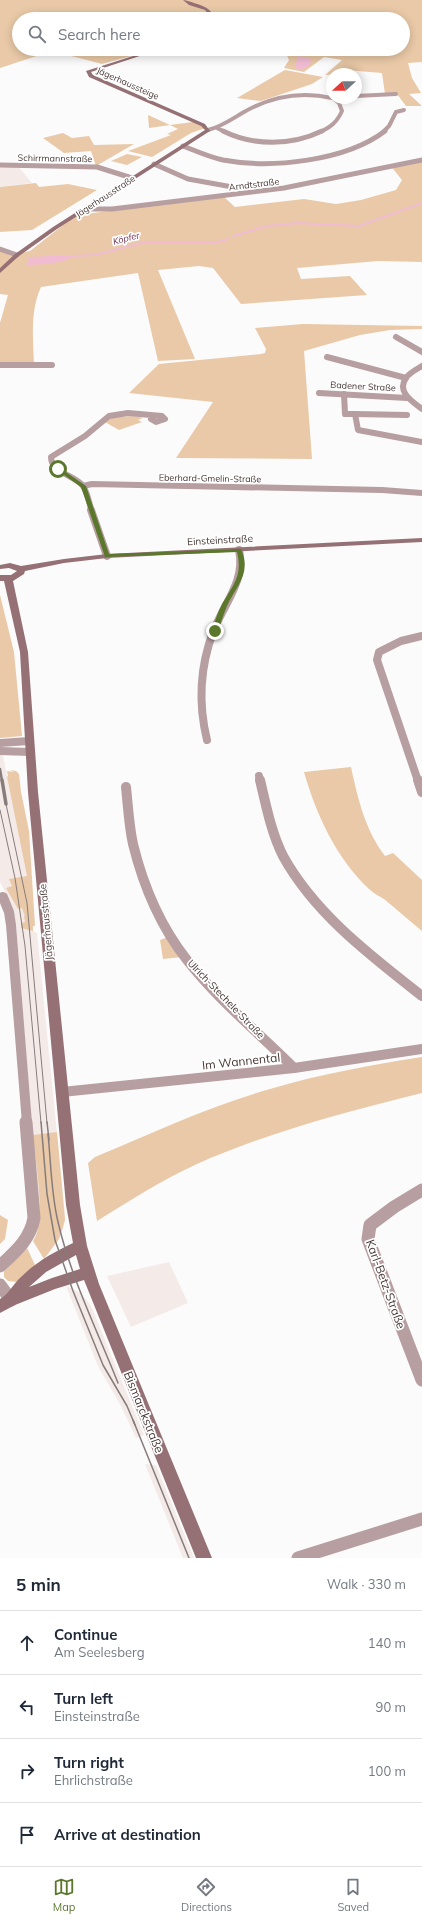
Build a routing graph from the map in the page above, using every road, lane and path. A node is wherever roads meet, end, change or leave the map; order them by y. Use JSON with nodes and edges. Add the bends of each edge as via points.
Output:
{"nodes":[{"id":1,"x":185,"y":0,"type":"edge"},
{"id":2,"x":208,"y":12,"type":"edge"},
{"id":3,"x":136,"y":56,"type":"edge"},
{"id":4,"x":396,"y":94,"type":"dead end"},
{"id":5,"x":362,"y":96,"type":"edge"},
{"id":6,"x":326,"y":97,"type":"edge"},
{"id":7,"x":339,"y":104,"type":"edge"},
{"id":8,"x":404,"y":110,"type":"dead end"},
{"id":9,"x":217,"y":128,"type":"junction"},
{"id":10,"x":208,"y":130,"type":"junction"},
{"id":11,"x":183,"y":146,"type":"junction"},
{"id":12,"x":422,"y":160,"type":"edge"},
{"id":13,"x":154,"y":164,"type":"junction"},
{"id":14,"x":0,"y":165,"type":"edge"},
{"id":15,"x":132,"y":178,"type":"junction"},
{"id":16,"x":238,"y":188,"type":"dead end"},
{"id":17,"x":86,"y":209,"type":"junction"},
{"id":18,"x":0,"y":248,"type":"edge"},
{"id":19,"x":17,"y":254,"type":"junction"},
{"id":20,"x":0,"y":271,"type":"edge"},
{"id":21,"x":396,"y":338,"type":"dead end"},
{"id":22,"x":422,"y":352,"type":"edge"},
{"id":23,"x":327,"y":357,"type":"dead end"},
{"id":24,"x":0,"y":365,"type":"edge"},
{"id":25,"x":52,"y":365,"type":"dead end"},
{"id":26,"x":422,"y":366,"type":"edge"},
{"id":27,"x":406,"y":378,"type":"junction"},
{"id":28,"x":319,"y":393,"type":"dead end"},
{"id":29,"x":344,"y":394,"type":"junction"},
{"id":30,"x":407,"y":398,"type":"junction"},
{"id":31,"x":422,"y":409,"type":"edge"},
{"id":32,"x":355,"y":414,"type":"junction"},
{"id":33,"x":408,"y":415,"type":"dead end"},
{"id":34,"x":154,"y":416,"type":"dead end"},
{"id":35,"x":422,"y":442,"type":"edge"},
{"id":36,"x":83,"y":486,"type":"junction"},
{"id":37,"x":422,"y":493,"type":"edge"},
{"id":38,"x":422,"y":540,"type":"edge"},
{"id":39,"x":239,"y":550,"type":"junction"},
{"id":40,"x":0,"y":556,"type":"edge"},
{"id":41,"x":107,"y":556,"type":"junction"},
{"id":42,"x":2,"y":566,"type":"edge"},
{"id":43,"x":20,"y":569,"type":"junction"},
{"id":44,"x":4,"y":579,"type":"edge"},
{"id":45,"x":422,"y":636,"type":"edge"},
{"id":46,"x":207,"y":740,"type":"dead end"},
{"id":47,"x":0,"y":743,"type":"edge"},
{"id":48,"x":30,"y":746,"type":"junction"},
{"id":49,"x":0,"y":751,"type":"edge"},
{"id":50,"x":259,"y":776,"type":"dead end"},
{"id":51,"x":126,"y":787,"type":"dead end"},
{"id":52,"x":422,"y":792,"type":"edge"},
{"id":53,"x":3,"y":897,"type":"dead end"},
{"id":54,"x":422,"y":996,"type":"edge"},
{"id":55,"x":422,"y":1049,"type":"edge"},
{"id":56,"x":294,"y":1068,"type":"junction"},
{"id":57,"x":62,"y":1092,"type":"junction"},
{"id":58,"x":422,"y":1190,"type":"edge"},
{"id":59,"x":80,"y":1246,"type":"junction"},
{"id":60,"x":0,"y":1266,"type":"edge"},
{"id":61,"x":87,"y":1269,"type":"junction"},
{"id":62,"x":0,"y":1285,"type":"edge"},
{"id":63,"x":6,"y":1303,"type":"edge"},
{"id":64,"x":422,"y":1380,"type":"edge"},
{"id":65,"x":422,"y":1519,"type":"edge"},
{"id":66,"x":204,"y":1558,"type":"edge"},
{"id":67,"x":298,"y":1558,"type":"edge"}],
"edges":[{"from":1,"to":2,"type":"street"},
{"from":3,"to":10,"type":"street","name":"Jägerhaussteige","via":[[96,68],[88,73],[203,125]]},
{"from":4,"to":5,"type":"street"},
{"from":6,"to":9,"type":"street","via":[[303,93],[286,95],[248,110]]},
{"from":7,"to":9,"type":"street","via":[[342,111],[340,118],[333,126],[313,134],[279,141],[255,142]]},
{"from":8,"to":11,"type":"street","via":[[396,112],[386,130],[370,142],[353,149],[291,162],[268,164],[230,161],[210,157]]},
{"from":9,"to":10,"type":"street"},
{"from":10,"to":11,"type":"street","name":"Jägerhausstraße"},
{"from":11,"to":13,"type":"street","name":"Jägerhausstraße"},
{"from":12,"to":17,"type":"street","name":"Arndtstraße","via":[[270,190],[112,209]]},
{"from":13,"to":15,"type":"street","name":"Jägerhausstraße"},
{"from":13,"to":16,"type":"street","via":[[188,179]]},
{"from":14,"to":15,"type":"street","name":"Schirrmannstraße","via":[[97,167]]},
{"from":15,"to":17,"type":"street","name":"Jägerhausstraße"},
{"from":17,"to":19,"type":"street","name":"Jägerhausstraße"},
{"from":18,"to":19,"type":"street"},
{"from":19,"to":20,"type":"street","name":"Jägerhausstraße"},
{"from":21,"to":22,"type":"street"},
{"from":23,"to":27,"type":"street","name":"Badener Straße"},
{"from":24,"to":25,"type":"street"},
{"from":26,"to":27,"type":"street","name":"Badener Straße"},
{"from":27,"to":30,"type":"street","name":"Badener Straße","via":[[403,388]]},
{"from":28,"to":29,"type":"street","name":"Badener Straße"},
{"from":29,"to":30,"type":"street","name":"Badener Straße"},
{"from":29,"to":32,"type":"street","via":[[345,414]]},
{"from":30,"to":31,"type":"street","name":"Badener Straße"},
{"from":32,"to":33,"type":"street"},
{"from":32,"to":35,"type":"street","via":[[358,430]]},
{"from":34,"to":36,"type":"street","via":[[128,413],[109,416],[85,436],[52,455],[52,464]]},
{"from":36,"to":37,"type":"street","name":"Eberhard-Gmelin-Straße","via":[[114,484]]},
{"from":36,"to":41,"type":"street"},
{"from":38,"to":39,"type":"street","name":"Einsteinstraße"},
{"from":39,"to":41,"type":"street","name":"Einsteinstraße"},
{"from":39,"to":46,"type":"street","via":[[242,571],[224,606],[204,660],[201,695]]},
{"from":40,"to":42,"type":"street"},
{"from":41,"to":43,"type":"street","name":"Einsteinstraße"},
{"from":42,"to":43,"type":"street","via":[[15,566]]},
{"from":43,"to":44,"type":"street","via":[[19,575]]},
{"from":44,"to":48,"type":"street","name":"Jägerhausstraße","via":[[22,636]]},
{"from":45,"to":52,"type":"street","via":[[401,641],[379,652],[377,660]]},
{"from":47,"to":48,"type":"street"},
{"from":48,"to":49,"type":"street"},
{"from":48,"to":57,"type":"street","name":"Jägerhausstraße"},
{"from":50,"to":54,"type":"street","via":[[277,842],[305,889],[361,947]]},
{"from":51,"to":56,"type":"street","name":"Ulrich-Stechele-Straße","via":[[133,844],[150,894],[170,934],[186,959],[207,982]]},
{"from":53,"to":60,"type":"street","via":[[12,925],[34,1218],[27,1239]]},
{"from":55,"to":56,"type":"street","name":"Im Wannental"},
{"from":56,"to":57,"type":"street","name":"Im Wannental"},
{"from":57,"to":59,"type":"street","name":"Jägerhausstraße","via":[[73,1205]]},
{"from":58,"to":64,"type":"street","name":"Karl-Betz-Straße","via":[[370,1225],[368,1239]]},
{"from":59,"to":61,"type":"street","name":"Jägerhausstraße"},
{"from":59,"to":63,"type":"street","via":[[42,1268],[18,1287]]},
{"from":61,"to":63,"type":"street"},
{"from":61,"to":66,"type":"street","name":"Bismarckstraße"},
{"from":62,"to":63,"type":"street"},
{"from":65,"to":67,"type":"street"}]}
